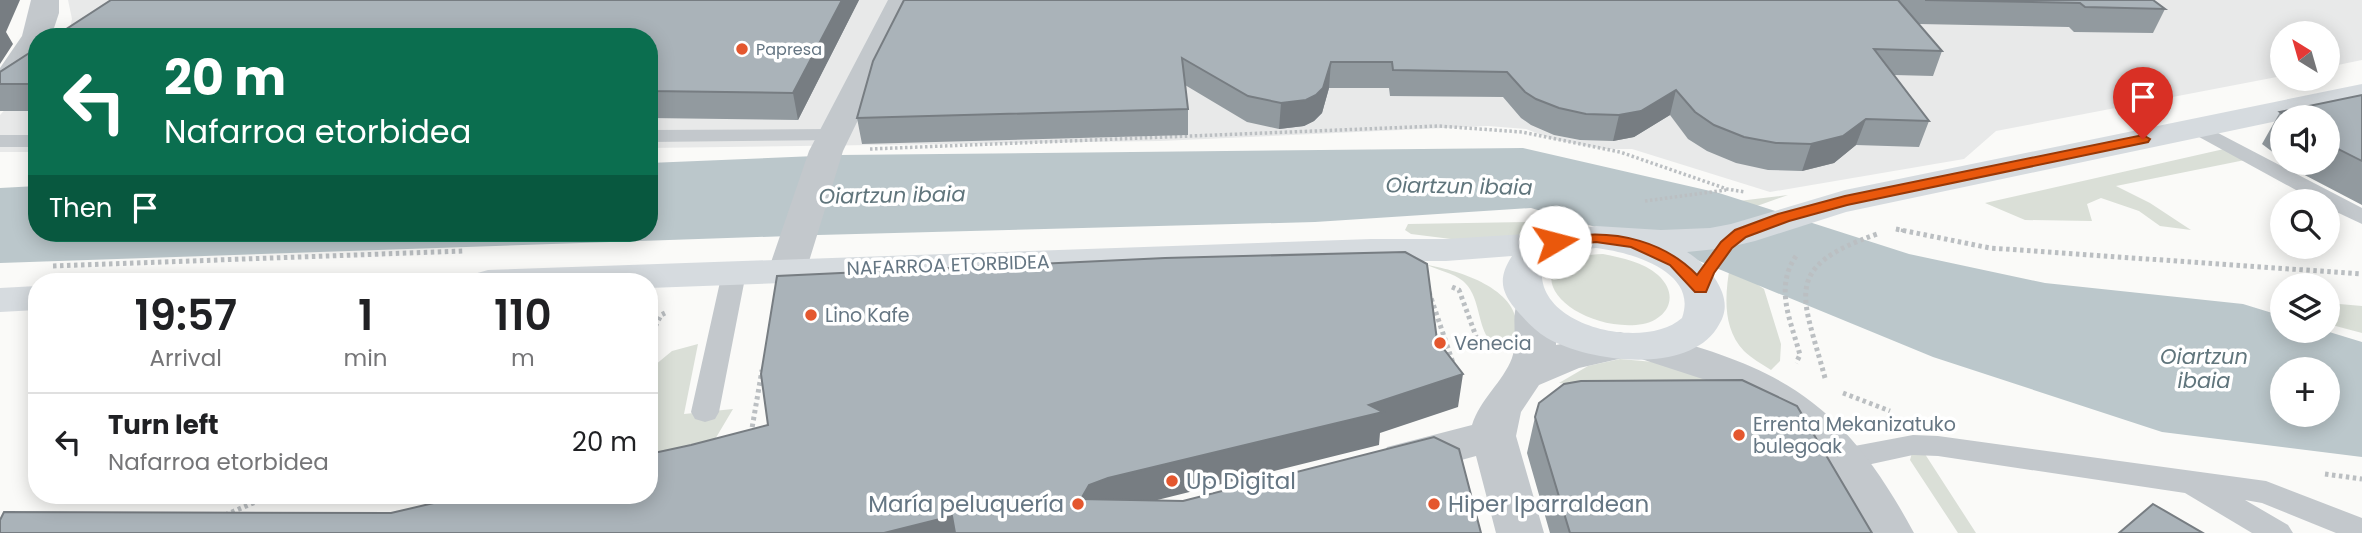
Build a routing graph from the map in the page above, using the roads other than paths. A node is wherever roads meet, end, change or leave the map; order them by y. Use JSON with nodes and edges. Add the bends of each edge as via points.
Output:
{"nodes":[{"id":1,"x":44,"y":0,"type":"edge"},
{"id":2,"x":902,"y":0,"type":"edge"},
{"id":3,"x":41,"y":28,"type":"edge"},
{"id":4,"x":28,"y":57,"type":"edge"},
{"id":5,"x":0,"y":89,"type":"edge"},
{"id":6,"x":2362,"y":94,"type":"edge"},
{"id":7,"x":2197,"y":128,"type":"junction"},
{"id":8,"x":658,"y":136,"type":"edge"},
{"id":9,"x":0,"y":141,"type":"edge"},
{"id":10,"x":28,"y":141,"type":"edge"},
{"id":11,"x":830,"y":143,"type":"junction"},
{"id":12,"x":2362,"y":217,"type":"edge"},
{"id":13,"x":1741,"y":233,"type":"junction"},
{"id":14,"x":1612,"y":239,"type":"junction"},
{"id":15,"x":1555,"y":242,"type":"junction"},
{"id":16,"x":791,"y":257,"type":"junction"},
{"id":17,"x":480,"y":266,"type":"edge"},
{"id":18,"x":1415,"y":267,"type":"junction"},
{"id":19,"x":734,"y":273,"type":"junction"},
{"id":20,"x":28,"y":287,"type":"edge"},
{"id":21,"x":1528,"y":295,"type":"junction"},
{"id":22,"x":0,"y":300,"type":"edge"},
{"id":23,"x":1701,"y":304,"type":"junction"},
{"id":24,"x":1634,"y":346,"type":"junction"},
{"id":25,"x":1525,"y":375,"type":"junction"},
{"id":26,"x":1776,"y":379,"type":"junction"},
{"id":27,"x":705,"y":412,"type":"dead end"},
{"id":28,"x":1493,"y":436,"type":"junction"},
{"id":29,"x":1844,"y":459,"type":"junction"},
{"id":30,"x":1361,"y":470,"type":"edge"},
{"id":31,"x":2188,"y":482,"type":"junction"},
{"id":32,"x":2362,"y":531,"type":"edge"},
{"id":33,"x":1520,"y":533,"type":"edge"},
{"id":34,"x":1890,"y":533,"type":"edge"},
{"id":35,"x":2277,"y":533,"type":"edge"}],
"edges":[{"from":1,"to":3,"type":"street"},
{"from":2,"to":11,"type":"street"},
{"from":4,"to":5,"type":"street"},
{"from":6,"to":7,"type":"main road"},
{"from":7,"to":12,"type":"lane"},
{"from":7,"to":13,"type":"main road","via":[[1845,201]]},
{"from":8,"to":11,"type":"lane"},
{"from":9,"to":10,"type":"lane"},
{"from":11,"to":16,"type":"street"},
{"from":13,"to":14,"type":"main road","via":[[1681,242]]},
{"from":13,"to":23,"type":"main road","via":[[1706,272]]},
{"from":14,"to":15,"type":"main road"},
{"from":14,"to":23,"type":"main road","via":[[1634,243],[1675,262]]},
{"from":15,"to":18,"type":"main road","name":"NAFARROA ETORBIDEA","via":[[1483,249]]},
{"from":15,"to":21,"type":"main road","via":[[1525,264]]},
{"from":16,"to":18,"type":"main road","name":"NAFARROA ETORBIDEA"},
{"from":16,"to":19,"type":"main road","name":"NAFARROA ETORBIDEA"},
{"from":17,"to":19,"type":"main road","name":"NAFARROA ETORBIDEA"},
{"from":18,"to":21,"type":"main road","name":"NAFARROA ETORBIDEA","via":[[1466,263]]},
{"from":19,"to":27,"type":"lane"},
{"from":20,"to":22,"type":"main road"},
{"from":21,"to":24,"type":"main road","via":[[1546,318],[1570,332]]},
{"from":21,"to":25,"type":"street","via":[[1537,341]]},
{"from":23,"to":24,"type":"main road","via":[[1695,330],[1666,344]]},
{"from":23,"to":26,"type":"street","via":[[1723,352]]},
{"from":24,"to":25,"type":"street","via":[[1568,356]]},
{"from":24,"to":26,"type":"street"},
{"from":25,"to":28,"type":"street","via":[[1506,398]]},
{"from":26,"to":29,"type":"street","via":[[1794,409]]},
{"from":28,"to":30,"type":"street"},
{"from":28,"to":33,"type":"street"},
{"from":29,"to":31,"type":"lane","via":[[1913,445],[1938,446]]},
{"from":29,"to":34,"type":"street"},
{"from":31,"to":32,"type":"lane","via":[[2266,492]]},
{"from":31,"to":35,"type":"lane"}]}
